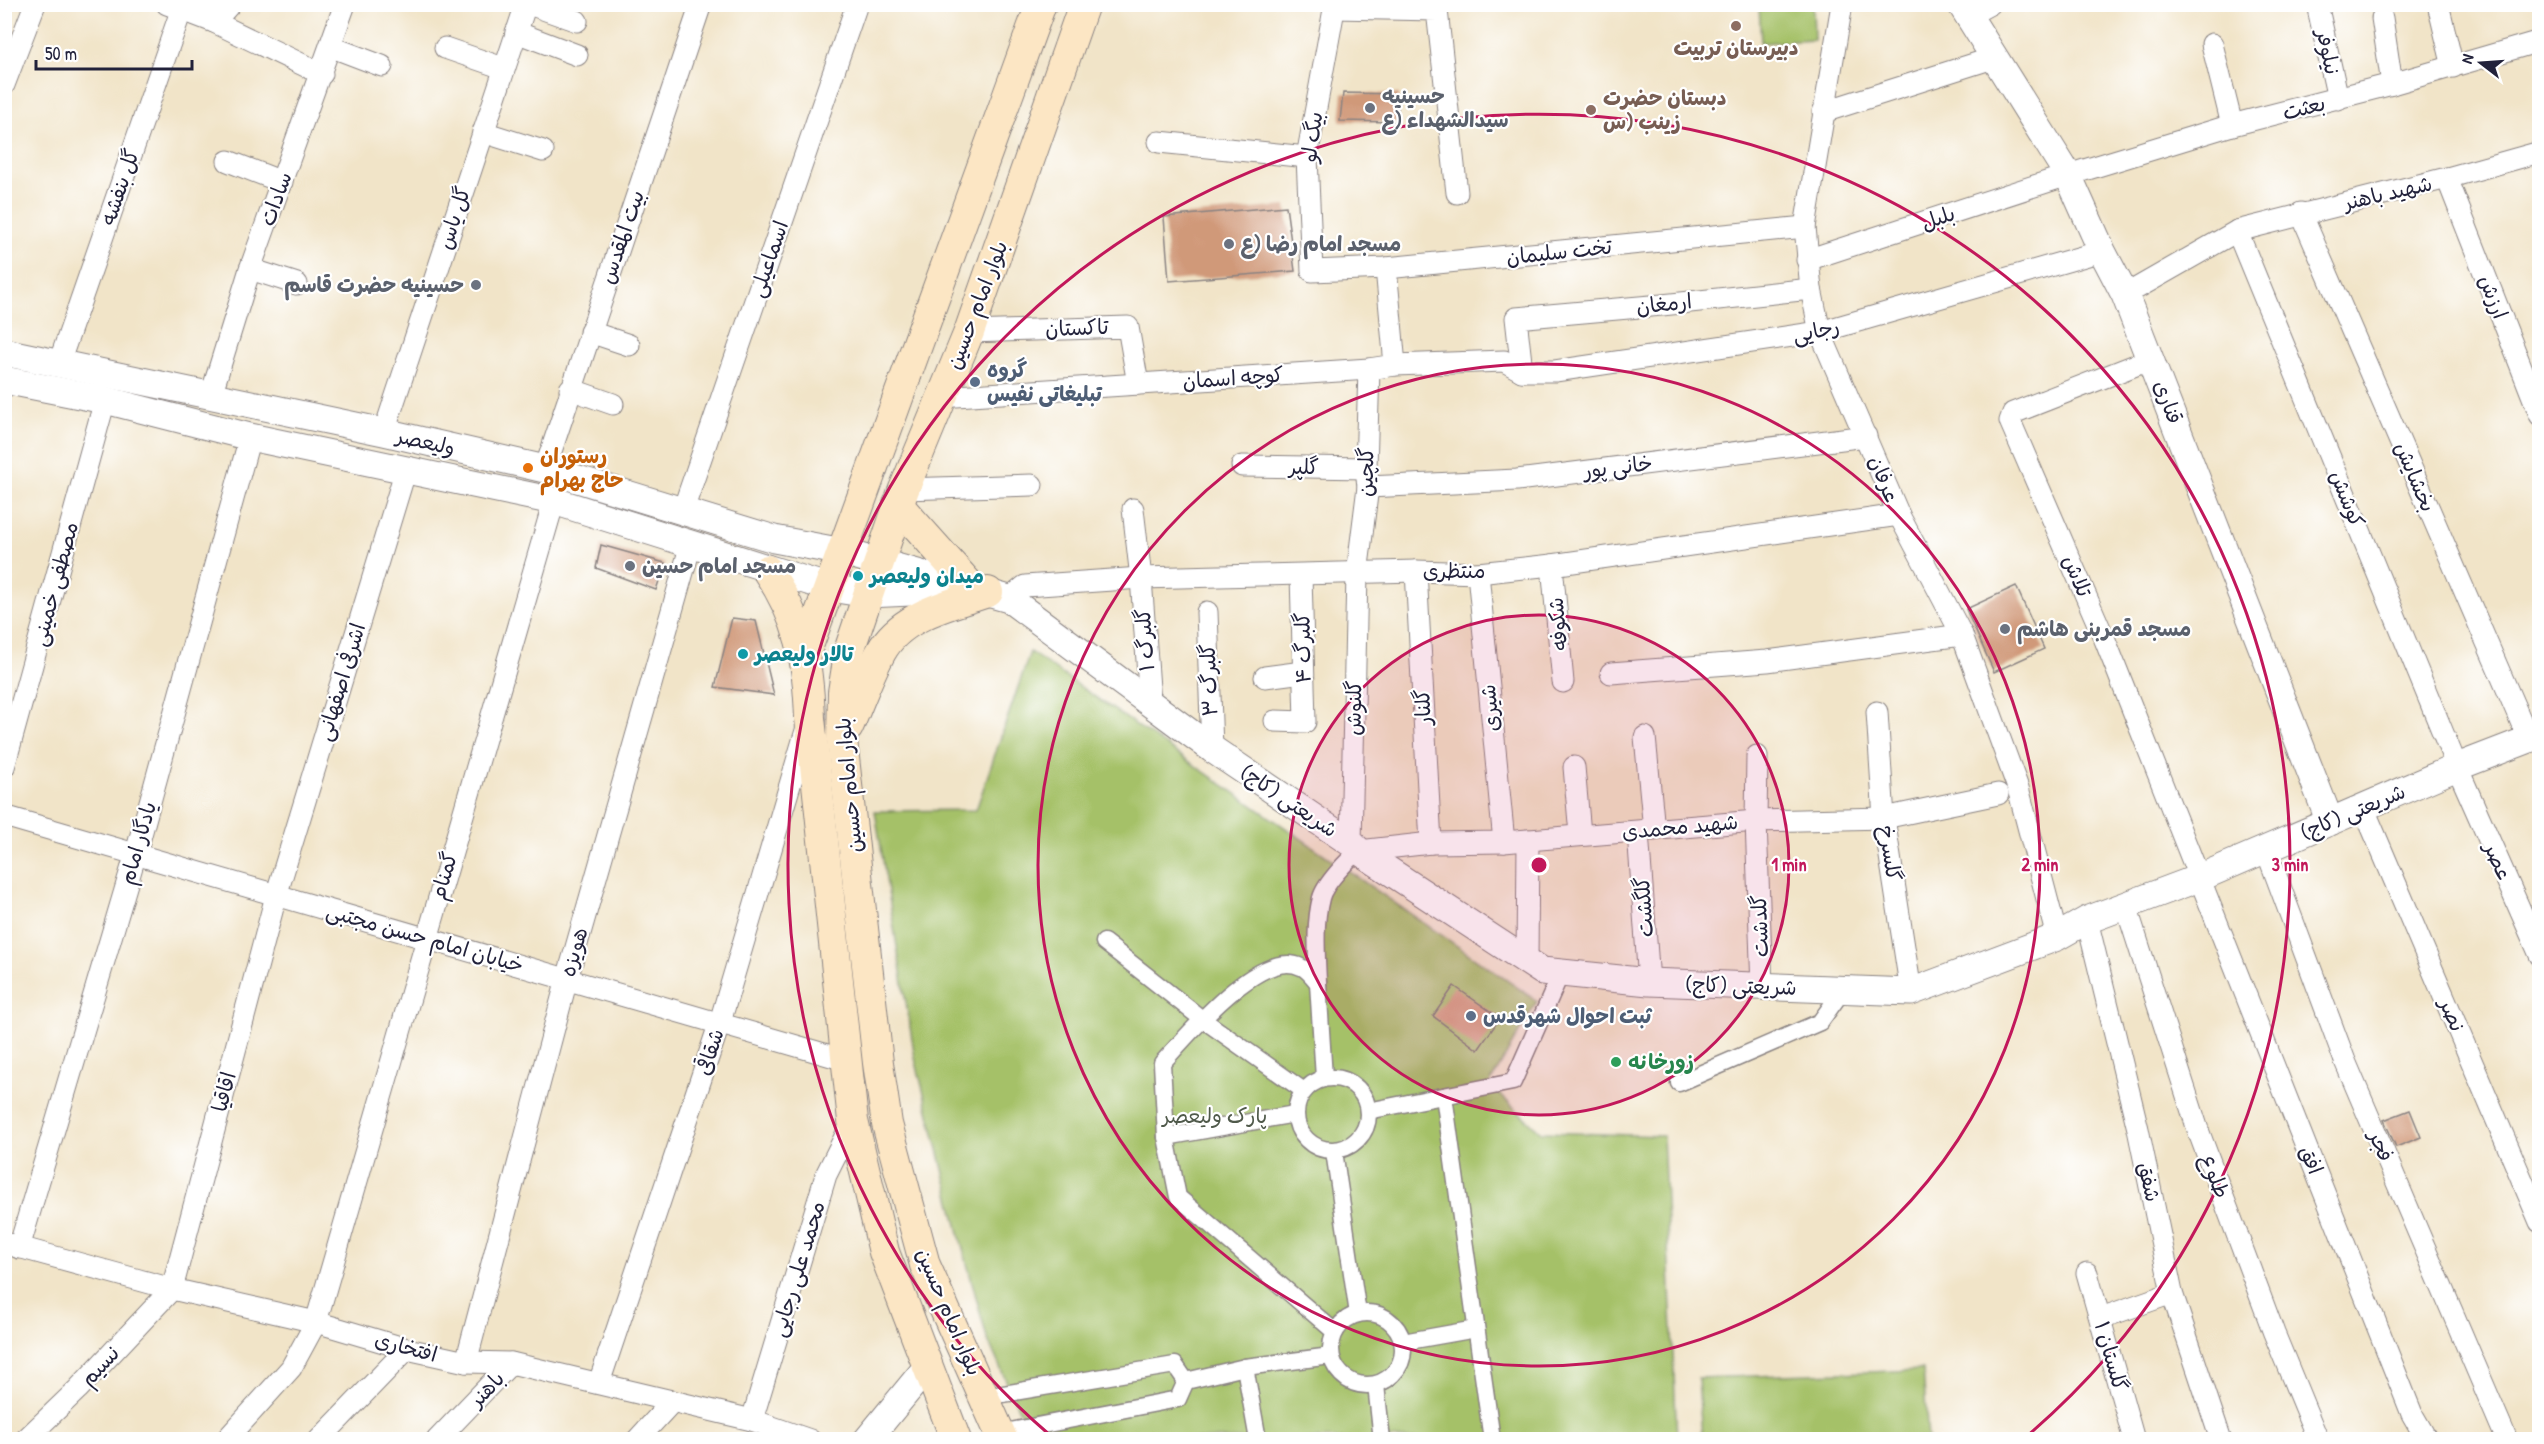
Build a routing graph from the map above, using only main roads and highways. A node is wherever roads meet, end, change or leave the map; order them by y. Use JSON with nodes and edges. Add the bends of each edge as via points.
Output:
{"nodes":[{"id":1,"x":1041,"y":4,"type":"edge"},
{"id":2,"x":1084,"y":4,"type":"edge"},
{"id":3,"x":901,"y":497,"type":"junction"},
{"id":4,"x":767,"y":570,"type":"road end"},
{"id":5,"x":804,"y":657,"type":"junction"},
{"id":6,"x":842,"y":740,"type":"junction"},
{"id":7,"x":1001,"y":1436,"type":"edge"},
{"id":8,"x":957,"y":1440,"type":"edge"}],
"edges":[{"from":1,"to":5,"type":"main road","name":"بلوار امام حسین"},
{"from":2,"to":3,"type":"main road","name":"بلوار امام حسین","via":[[969,332]]},
{"from":3,"to":6,"type":"main road","name":"بلوار امام حسین","via":[[850,648],[843,692]]},
{"from":3,"to":6,"type":"main road","via":[[990,593],[935,609],[905,626],[885,646]]},
{"from":4,"to":5,"type":"main road","via":[[794,618]]},
{"from":5,"to":8,"type":"main road","name":"بلوار امام حسین","via":[[853,1122],[884,1252]]},
{"from":6,"to":7,"type":"main road","name":"بلوار امام حسین","via":[[887,1124],[925,1264]]}]}
